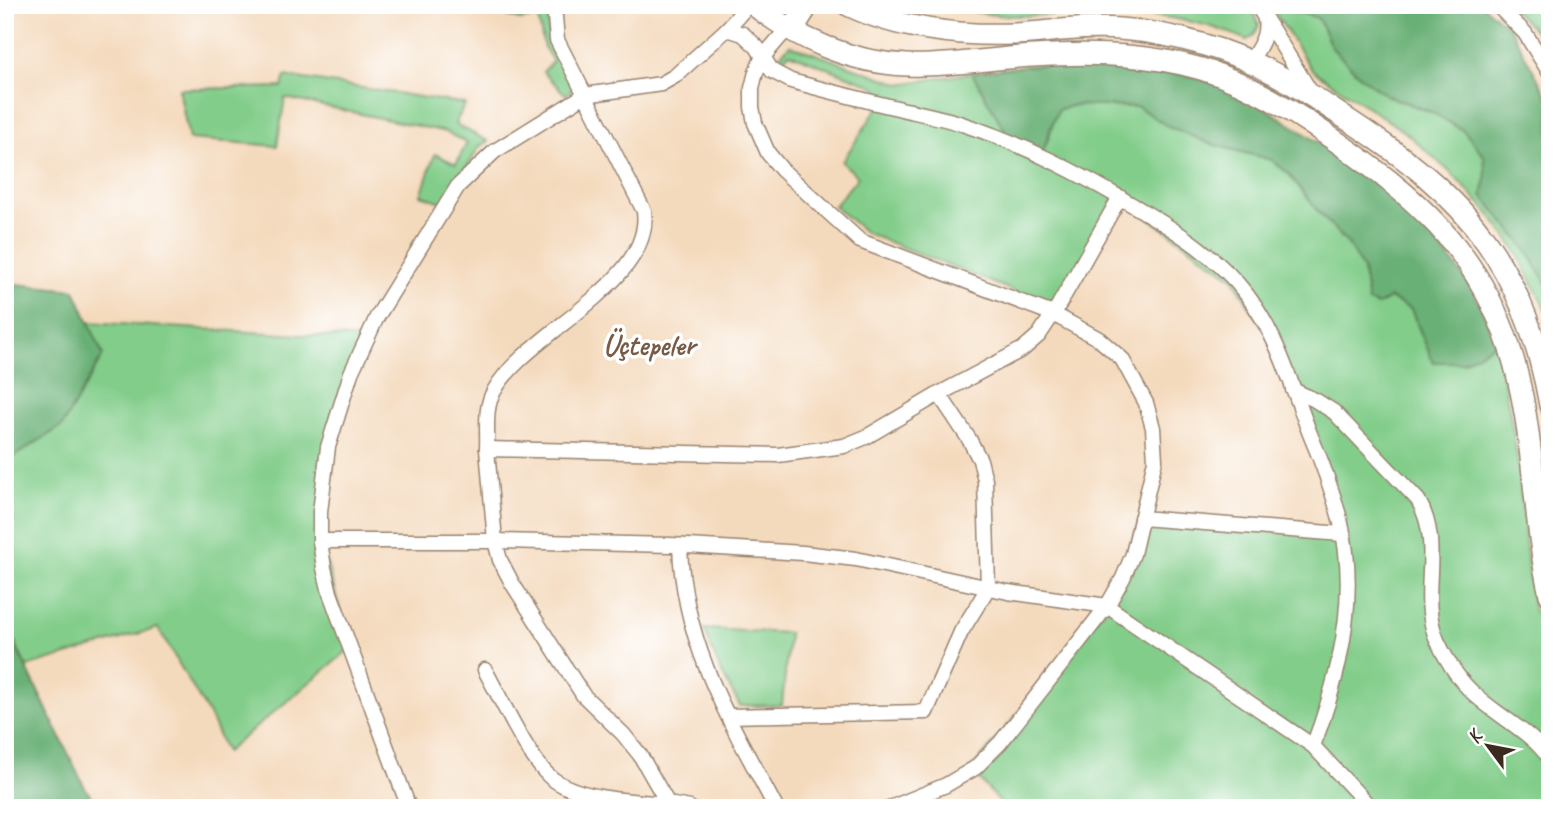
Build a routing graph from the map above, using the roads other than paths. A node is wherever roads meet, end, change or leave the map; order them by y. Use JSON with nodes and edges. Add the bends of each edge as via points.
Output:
{"nodes":[{"id":1,"x":554,"y":5,"type":"edge"},
{"id":2,"x":808,"y":5,"type":"edge"},
{"id":3,"x":848,"y":5,"type":"edge"},
{"id":4,"x":1497,"y":5,"type":"edge"},
{"id":5,"x":756,"y":6,"type":"edge"},
{"id":6,"x":1261,"y":12,"type":"edge"},
{"id":7,"x":727,"y":29,"type":"junction"},
{"id":8,"x":787,"y":29,"type":"junction"},
{"id":9,"x":762,"y":58,"type":"junction"},
{"id":10,"x":1250,"y":62,"type":"junction"},
{"id":11,"x":1550,"y":73,"type":"edge"},
{"id":12,"x":585,"y":95,"type":"junction"},
{"id":13,"x":1314,"y":97,"type":"junction"},
{"id":14,"x":1119,"y":197,"type":"junction"},
{"id":15,"x":1053,"y":314,"type":"junction"},
{"id":16,"x":1293,"y":390,"type":"junction"},
{"id":17,"x":939,"y":394,"type":"junction"},
{"id":18,"x":1550,"y":405,"type":"edge"},
{"id":19,"x":487,"y":449,"type":"junction"},
{"id":20,"x":1141,"y":518,"type":"junction"},
{"id":21,"x":1342,"y":534,"type":"junction"},
{"id":22,"x":320,"y":541,"type":"junction"},
{"id":23,"x":495,"y":541,"type":"junction"},
{"id":24,"x":680,"y":546,"type":"junction"},
{"id":25,"x":988,"y":588,"type":"junction"},
{"id":26,"x":1550,"y":595,"type":"edge"},
{"id":27,"x":1107,"y":606,"type":"junction"},
{"id":28,"x":485,"y":670,"type":"dead end"},
{"id":29,"x":728,"y":716,"type":"junction"},
{"id":30,"x":1313,"y":746,"type":"junction"},
{"id":31,"x":1550,"y":759,"type":"edge"},
{"id":32,"x":668,"y":804,"type":"junction"},
{"id":33,"x":409,"y":808,"type":"edge"},
{"id":34,"x":690,"y":808,"type":"edge"},
{"id":35,"x":776,"y":808,"type":"edge"},
{"id":36,"x":890,"y":808,"type":"edge"},
{"id":37,"x":1371,"y":808,"type":"edge"}],
"edges":[{"from":1,"to":12,"type":"street","via":[[558,40]]},
{"from":2,"to":8,"type":"main road"},
{"from":3,"to":10,"type":"main road","via":[[900,22],[955,32],[1144,32]]},
{"from":4,"to":11,"type":"street","via":[[1525,33]]},
{"from":5,"to":7,"type":"street"},
{"from":5,"to":8,"type":"main road"},
{"from":6,"to":10,"type":"street","via":[[1267,29]]},
{"from":6,"to":13,"type":"street"},
{"from":7,"to":9,"type":"street","via":[[743,34]]},
{"from":7,"to":12,"type":"street","via":[[661,84]]},
{"from":8,"to":9,"type":"street"},
{"from":8,"to":26,"type":"main road","via":[[856,57],[908,65],[1087,53],[1181,64],[1224,76],[1272,99],[1376,169],[1445,231],[1501,322],[1526,414]]},
{"from":9,"to":14,"type":"street","via":[[772,71],[791,81],[965,125],[1042,155]]},
{"from":9,"to":15,"type":"street","via":[[755,72],[752,107],[768,153],[842,226],[860,241]]},
{"from":10,"to":13,"type":"main road"},
{"from":12,"to":19,"type":"street","via":[[644,211],[646,226],[615,279],[505,375],[488,405]]},
{"from":12,"to":22,"type":"street","via":[[495,151],[458,186],[377,317],[351,373],[328,447]]},
{"from":13,"to":18,"type":"main road","via":[[1418,169],[1486,241],[1525,316]]},
{"from":14,"to":15,"type":"street"},
{"from":14,"to":16,"type":"street","via":[[1194,244],[1233,278],[1268,328]]},
{"from":15,"to":17,"type":"street","via":[[1023,349]]},
{"from":15,"to":20,"type":"street","via":[[1099,339],[1122,359],[1146,403],[1155,460]]},
{"from":16,"to":21,"type":"street","via":[[1325,470]]},
{"from":16,"to":31,"type":"street","via":[[1334,412],[1418,500],[1431,532],[1431,618],[1438,641],[1468,688],[1529,735]]},
{"from":17,"to":19,"type":"street","via":[[866,437],[816,451],[778,455]]},
{"from":17,"to":25,"type":"street","via":[[980,460],[987,502]]},
{"from":19,"to":23,"type":"street"},
{"from":20,"to":21,"type":"street"},
{"from":20,"to":27,"type":"street","via":[[1133,554]]},
{"from":21,"to":30,"type":"street","via":[[1348,576],[1346,611],[1335,678]]},
{"from":22,"to":23,"type":"street"},
{"from":22,"to":33,"type":"street","via":[[330,593]]},
{"from":23,"to":24,"type":"street"},
{"from":23,"to":32,"type":"street","via":[[512,583],[583,695],[640,755]]},
{"from":24,"to":25,"type":"street","via":[[856,559]]},
{"from":24,"to":29,"type":"street","via":[[681,578],[696,643]]},
{"from":25,"to":27,"type":"street"},
{"from":25,"to":29,"type":"street","via":[[961,632],[926,712]]},
{"from":27,"to":30,"type":"street"},
{"from":27,"to":36,"type":"street","via":[[1000,743],[975,768]]},
{"from":28,"to":32,"type":"street","via":[[542,768],[556,782],[593,795]]},
{"from":29,"to":35,"type":"street"},
{"from":30,"to":37,"type":"street"},
{"from":32,"to":34,"type":"street"}]}
